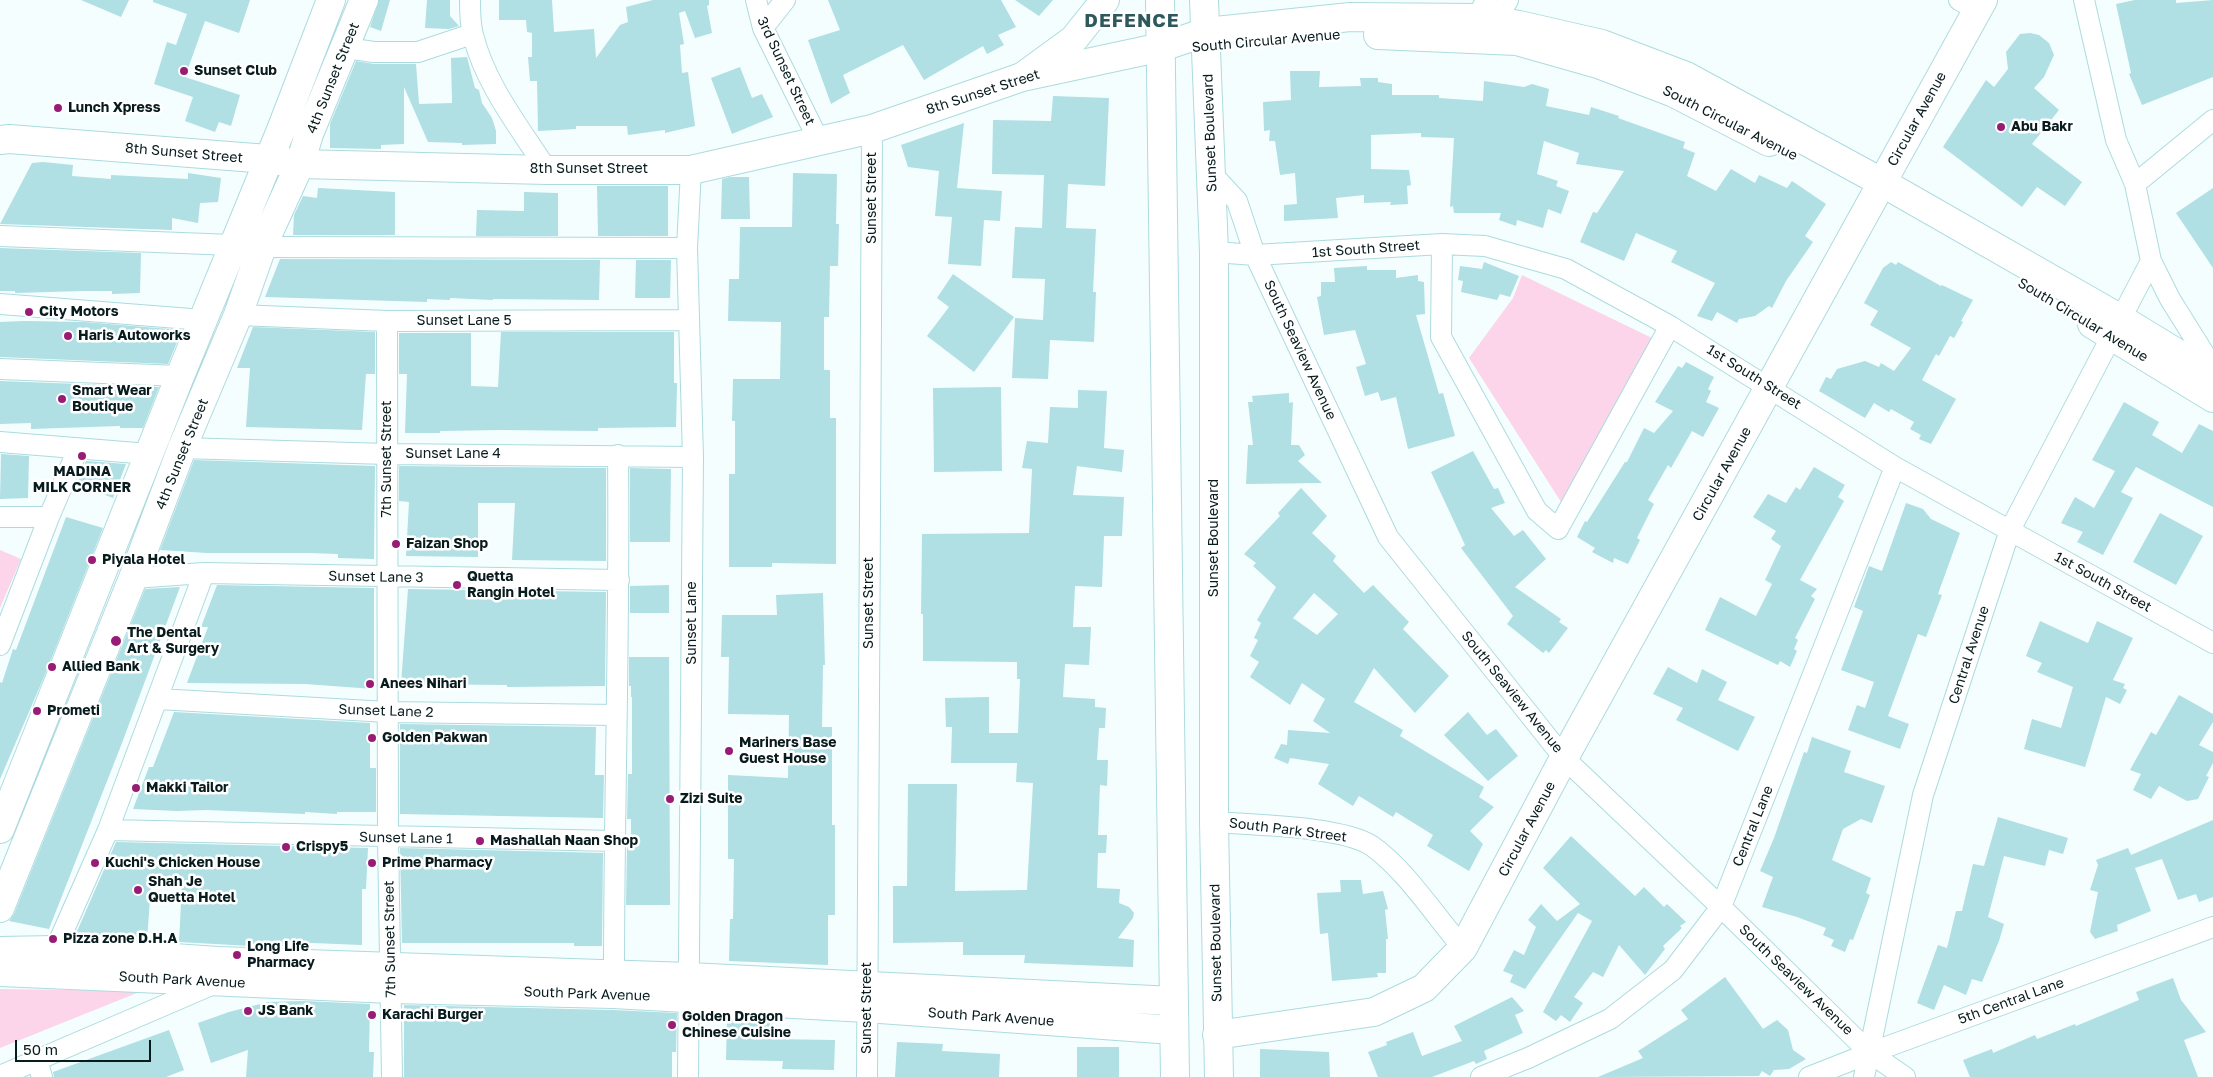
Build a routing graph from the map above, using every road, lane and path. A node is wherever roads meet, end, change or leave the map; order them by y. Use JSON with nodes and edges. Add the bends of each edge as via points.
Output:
{"nodes":[{"id":1,"x":331,"y":0,"type":"edge"},
{"id":2,"x":364,"y":0,"type":"edge"},
{"id":3,"x":470,"y":0,"type":"edge"},
{"id":4,"x":756,"y":0,"type":"edge"},
{"id":5,"x":785,"y":0,"type":"edge"},
{"id":6,"x":1105,"y":0,"type":"edge"},
{"id":7,"x":1160,"y":0,"type":"edge"},
{"id":8,"x":1204,"y":0,"type":"edge"},
{"id":9,"x":2084,"y":0,"type":"edge"},
{"id":10,"x":1973,"y":3,"type":"edge"},
{"id":11,"x":1492,"y":10,"type":"edge"},
{"id":12,"x":763,"y":28,"type":"junction"},
{"id":13,"x":472,"y":34,"type":"junction"},
{"id":14,"x":1206,"y":41,"type":"junction"},
{"id":15,"x":1162,"y":47,"type":"junction"},
{"id":16,"x":346,"y":48,"type":"junction"},
{"id":17,"x":1022,"y":77,"type":"junction"},
{"id":18,"x":2213,"y":120,"type":"edge"},
{"id":19,"x":872,"y":129,"type":"junction"},
{"id":20,"x":282,"y":130,"type":"junction"},
{"id":21,"x":310,"y":134,"type":"junction"},
{"id":22,"x":819,"y":141,"type":"junction"},
{"id":23,"x":3,"y":146,"type":"edge"},
{"id":24,"x":268,"y":160,"type":"junction"},
{"id":25,"x":300,"y":164,"type":"junction"},
{"id":26,"x":548,"y":170,"type":"junction"},
{"id":27,"x":691,"y":170,"type":"junction"},
{"id":28,"x":1212,"y":174,"type":"junction"},
{"id":29,"x":2135,"y":184,"type":"junction"},
{"id":30,"x":1879,"y":190,"type":"junction"},
{"id":31,"x":0,"y":236,"type":"edge"},
{"id":32,"x":1442,"y":244,"type":"junction"},
{"id":33,"x":687,"y":248,"type":"junction"},
{"id":34,"x":231,"y":252,"type":"junction"},
{"id":35,"x":1214,"y":252,"type":"junction"},
{"id":36,"x":1255,"y":255,"type":"junction"},
{"id":37,"x":258,"y":258,"type":"junction"},
{"id":38,"x":2151,"y":261,"type":"junction"},
{"id":39,"x":0,"y":304,"type":"edge"},
{"id":40,"x":238,"y":315,"type":"junction"},
{"id":41,"x":203,"y":320,"type":"junction"},
{"id":42,"x":689,"y":320,"type":"junction"},
{"id":43,"x":387,"y":321,"type":"junction"},
{"id":44,"x":1670,"y":326,"type":"junction"},
{"id":45,"x":2117,"y":328,"type":"junction"},
{"id":46,"x":2213,"y":368,"type":"edge"},
{"id":47,"x":0,"y":369,"type":"edge"},
{"id":48,"x":2213,"y":374,"type":"edge"},
{"id":49,"x":180,"y":376,"type":"junction"},
{"id":50,"x":1770,"y":387,"type":"junction"},
{"id":51,"x":2213,"y":398,"type":"edge"},
{"id":52,"x":0,"y":442,"type":"edge"},
{"id":53,"x":78,"y":448,"type":"junction"},
{"id":54,"x":182,"y":448,"type":"junction"},
{"id":55,"x":150,"y":454,"type":"junction"},
{"id":56,"x":387,"y":454,"type":"junction"},
{"id":57,"x":618,"y":455,"type":"junction"},
{"id":58,"x":693,"y":456,"type":"junction"},
{"id":59,"x":1895,"y":467,"type":"junction"},
{"id":60,"x":0,"y":517,"type":"edge"},
{"id":61,"x":49,"y":517,"type":"junction"},
{"id":62,"x":2010,"y":530,"type":"junction"},
{"id":63,"x":204,"y":574,"type":"junction"},
{"id":64,"x":387,"y":577,"type":"junction"},
{"id":65,"x":133,"y":578,"type":"junction"},
{"id":66,"x":619,"y":580,"type":"junction"},
{"id":67,"x":2213,"y":643,"type":"edge"},
{"id":68,"x":0,"y":645,"type":"edge"},
{"id":69,"x":158,"y":699,"type":"junction"},
{"id":70,"x":388,"y":712,"type":"junction"},
{"id":71,"x":615,"y":715,"type":"junction"},
{"id":72,"x":1564,"y":758,"type":"junction"},
{"id":73,"x":1214,"y":822,"type":"junction"},
{"id":74,"x":0,"y":826,"type":"edge"},
{"id":75,"x":108,"y":830,"type":"junction"},
{"id":76,"x":388,"y":838,"type":"junction"},
{"id":77,"x":615,"y":841,"type":"junction"},
{"id":78,"x":1721,"y":907,"type":"junction"},
{"id":79,"x":0,"y":908,"type":"edge"},
{"id":80,"x":2213,"y":926,"type":"edge"},
{"id":81,"x":1463,"y":948,"type":"junction"},
{"id":82,"x":55,"y":950,"type":"junction"},
{"id":83,"x":0,"y":951,"type":"edge"},
{"id":84,"x":0,"y":972,"type":"edge"},
{"id":85,"x":614,"y":974,"type":"junction"},
{"id":86,"x":391,"y":978,"type":"junction"},
{"id":87,"x":220,"y":982,"type":"junction"},
{"id":88,"x":689,"y":987,"type":"junction"},
{"id":89,"x":866,"y":996,"type":"junction"},
{"id":90,"x":1172,"y":1001,"type":"junction"},
{"id":91,"x":1173,"y":1030,"type":"junction"},
{"id":92,"x":1217,"y":1035,"type":"junction"},
{"id":93,"x":1870,"y":1053,"type":"junction"},
{"id":94,"x":40,"y":1068,"type":"edge"},
{"id":95,"x":0,"y":1076,"type":"edge"},
{"id":96,"x":392,"y":1077,"type":"edge"},
{"id":97,"x":688,"y":1077,"type":"edge"},
{"id":98,"x":867,"y":1077,"type":"edge"},
{"id":99,"x":1175,"y":1077,"type":"edge"},
{"id":100,"x":1219,"y":1077,"type":"edge"},
{"id":101,"x":1481,"y":1077,"type":"edge"},
{"id":102,"x":1809,"y":1077,"type":"edge"},
{"id":103,"x":1864,"y":1077,"type":"edge"},
{"id":104,"x":1905,"y":1077,"type":"edge"}],
"edges":[{"from":1,"to":20,"type":"street","name":"4th Sunset Street"},
{"from":2,"to":16,"type":"street","name":"4th Sunset Street"},
{"from":3,"to":13,"type":"street"},
{"from":4,"to":12,"type":"street","name":"3rd Sunset Street"},
{"from":5,"to":12,"type":"street"},
{"from":6,"to":17,"type":"street","via":[[1074,39]]},
{"from":7,"to":15,"type":"street"},
{"from":8,"to":14,"type":"street","name":"Sunset Boulevard"},
{"from":9,"to":29,"type":"street","via":[[2116,140]]},
{"from":10,"to":30,"type":"street","name":"Circular Avenue"},
{"from":11,"to":14,"type":"street","name":"South Circular Avenue","via":[[1350,17]]},
{"from":11,"to":30,"type":"street","name":"South Circular Avenue","via":[[1602,44],[1686,76]]},
{"from":12,"to":22,"type":"street","name":"3rd Sunset Street"},
{"from":13,"to":16,"type":"street","via":[[418,52]]},
{"from":13,"to":26,"type":"street","via":[[504,104]]},
{"from":14,"to":15,"type":"street","name":"South Circular Avenue"},
{"from":14,"to":28,"type":"street","name":"Sunset Boulevard"},
{"from":14,"to":30,"type":"street","name":"South Circular Avenue","via":[[1346,34],[1517,41],[1598,64],[1674,93]]},
{"from":15,"to":17,"type":"street","name":"8th Sunset Street"},
{"from":15,"to":90,"type":"street"},
{"from":16,"to":21,"type":"street","name":"4th Sunset Street"},
{"from":17,"to":19,"type":"street","name":"8th Sunset Street"},
{"from":18,"to":29,"type":"street"},
{"from":19,"to":22,"type":"street","name":"8th Sunset Street"},
{"from":19,"to":89,"type":"street","name":"Sunset Street"},
{"from":20,"to":21,"type":"street","via":[[294,139]]},
{"from":20,"to":24,"type":"street","name":"4th Sunset Street"},
{"from":21,"to":25,"type":"street","name":"4th Sunset Street"},
{"from":22,"to":27,"type":"street","name":"8th Sunset Street"},
{"from":23,"to":24,"type":"street","name":"8th Sunset Street"},
{"from":24,"to":25,"type":"street","name":"8th Sunset Street"},
{"from":24,"to":34,"type":"street","name":"4th Sunset Street"},
{"from":25,"to":26,"type":"street","name":"8th Sunset Street"},
{"from":25,"to":37,"type":"street","name":"4th Sunset Street"},
{"from":26,"to":27,"type":"street","name":"8th Sunset Street"},
{"from":27,"to":33,"type":"street","name":"Sunset Lane"},
{"from":28,"to":35,"type":"street","name":"Sunset Boulevard"},
{"from":28,"to":36,"type":"street","name":"South Seaview Avenue","via":[[1237,202]]},
{"from":29,"to":38,"type":"street"},
{"from":30,"to":45,"type":"street","name":"South Circular Avenue"},
{"from":30,"to":50,"type":"street","name":"Circular Avenue"},
{"from":31,"to":34,"type":"street"},
{"from":32,"to":36,"type":"street","name":"1st South Street"},
{"from":32,"to":44,"type":"street","name":"1st South Street","via":[[1485,246],[1566,269]]},
{"from":32,"to":44,"type":"street","via":[[1441,337],[1537,511],[1558,529]]},
{"from":33,"to":37,"type":"street"},
{"from":33,"to":42,"type":"street","name":"Sunset Lane"},
{"from":34,"to":37,"type":"street","via":[[245,254],[252,260]]},
{"from":34,"to":41,"type":"street","name":"4th Sunset Street"},
{"from":35,"to":36,"type":"street"},
{"from":35,"to":73,"type":"street","name":"Sunset Boulevard"},
{"from":36,"to":72,"type":"street","name":"South Seaview Avenue","via":[[1388,537]]},
{"from":37,"to":40,"type":"street","name":"4th Sunset Street"},
{"from":38,"to":45,"type":"street","name":"Central Avenue"},
{"from":38,"to":46,"type":"street","via":[[2170,300]]},
{"from":39,"to":41,"type":"street"},
{"from":40,"to":43,"type":"street","name":"Sunset Lane 5"},
{"from":40,"to":54,"type":"street","name":"4th Sunset Street"},
{"from":41,"to":49,"type":"street","name":"4th Sunset Street"},
{"from":42,"to":43,"type":"street","name":"Sunset Lane 5"},
{"from":42,"to":58,"type":"street","name":"Sunset Lane"},
{"from":43,"to":56,"type":"street","name":"7th Sunset Street"},
{"from":44,"to":50,"type":"street","name":"1st South Street"},
{"from":45,"to":48,"type":"street","name":"South Circular Avenue"},
{"from":45,"to":51,"type":"street","name":"South Circular Avenue"},
{"from":45,"to":62,"type":"street","name":"Central Avenue"},
{"from":47,"to":49,"type":"street"},
{"from":49,"to":55,"type":"street","name":"4th Sunset Street"},
{"from":50,"to":59,"type":"street","name":"1st South Street"},
{"from":50,"to":72,"type":"street","name":"Circular Avenue"},
{"from":52,"to":53,"type":"street"},
{"from":53,"to":55,"type":"street"},
{"from":53,"to":61,"type":"street"},
{"from":54,"to":56,"type":"street","name":"Sunset Lane 4"},
{"from":54,"to":65,"type":"street","name":"4th Sunset Street"},
{"from":55,"to":74,"type":"street","name":"4th Sunset Street"},
{"from":56,"to":57,"type":"street","name":"Sunset Lane 4"},
{"from":56,"to":64,"type":"street","name":"7th Sunset Street"},
{"from":57,"to":58,"type":"street","name":"Sunset Lane 4"},
{"from":57,"to":66,"type":"street"},
{"from":58,"to":88,"type":"street","name":"Sunset Lane"},
{"from":59,"to":62,"type":"street","name":"1st South Street"},
{"from":59,"to":78,"type":"street","name":"Central Lane"},
{"from":60,"to":61,"type":"street"},
{"from":61,"to":68,"type":"street"},
{"from":62,"to":67,"type":"street","name":"1st South Street"},
{"from":62,"to":93,"type":"street","name":"Central Avenue","via":[[1923,795]]},
{"from":63,"to":64,"type":"street","name":"Sunset Lane 3"},
{"from":63,"to":65,"type":"street","name":"Sunset Lane 3"},
{"from":63,"to":69,"type":"street"},
{"from":64,"to":66,"type":"street","name":"Sunset Lane 3"},
{"from":64,"to":70,"type":"street","name":"7th Sunset Street"},
{"from":65,"to":79,"type":"street","name":"4th Sunset Street"},
{"from":66,"to":71,"type":"street"},
{"from":69,"to":70,"type":"street","name":"Sunset Lane 2"},
{"from":69,"to":75,"type":"street"},
{"from":70,"to":71,"type":"street","name":"Sunset Lane 2"},
{"from":70,"to":76,"type":"street","name":"7th Sunset Street"},
{"from":71,"to":77,"type":"street"},
{"from":72,"to":78,"type":"street","name":"South Seaview Avenue"},
{"from":72,"to":81,"type":"street","name":"Circular Avenue"},
{"from":73,"to":81,"type":"street","name":"South Park Street","via":[[1318,831],[1351,837],[1370,845],[1390,861]]},
{"from":73,"to":92,"type":"street","name":"Sunset Boulevard"},
{"from":75,"to":76,"type":"street","name":"Sunset Lane 1"},
{"from":75,"to":82,"type":"street"},
{"from":76,"to":77,"type":"street","name":"Sunset Lane 1"},
{"from":76,"to":86,"type":"street","name":"7th Sunset Street"},
{"from":77,"to":85,"type":"street"},
{"from":78,"to":93,"type":"street","name":"South Seaview Avenue"},
{"from":78,"to":101,"type":"street","name":"Central Lane","via":[[1673,970],[1610,1019]]},
{"from":80,"to":93,"type":"street","name":"5th Central Lane"},
{"from":81,"to":92,"type":"street","via":[[1424,988],[1374,1012]]},
{"from":82,"to":83,"type":"street","name":"South Park Avenue"},
{"from":82,"to":86,"type":"street","name":"South Park Avenue","via":[[218,961]]},
{"from":84,"to":87,"type":"street","name":"South Park Avenue"},
{"from":85,"to":86,"type":"street","name":"South Park Avenue"},
{"from":85,"to":88,"type":"street","name":"South Park Avenue"},
{"from":86,"to":87,"type":"street","name":"South Park Avenue"},
{"from":86,"to":88,"type":"street","name":"South Park Avenue","via":[[613,994]]},
{"from":86,"to":96,"type":"street","name":"7th Sunset Street"},
{"from":87,"to":94,"type":"street"},
{"from":88,"to":89,"type":"street","name":"South Park Avenue"},
{"from":88,"to":97,"type":"street","name":"Sunset Lane"},
{"from":89,"to":90,"type":"street","name":"South Park Avenue"},
{"from":89,"to":91,"type":"street","name":"South Park Avenue"},
{"from":89,"to":98,"type":"street","name":"Sunset Street"},
{"from":90,"to":91,"type":"street"},
{"from":91,"to":99,"type":"street"},
{"from":92,"to":100,"type":"street","name":"Sunset Boulevard"},
{"from":93,"to":102,"type":"street","name":"5th Central Lane"},
{"from":93,"to":103,"type":"street","name":"Central Avenue"},
{"from":93,"to":104,"type":"street","name":"South Seaview Avenue"},
{"from":94,"to":95,"type":"street"}]}
